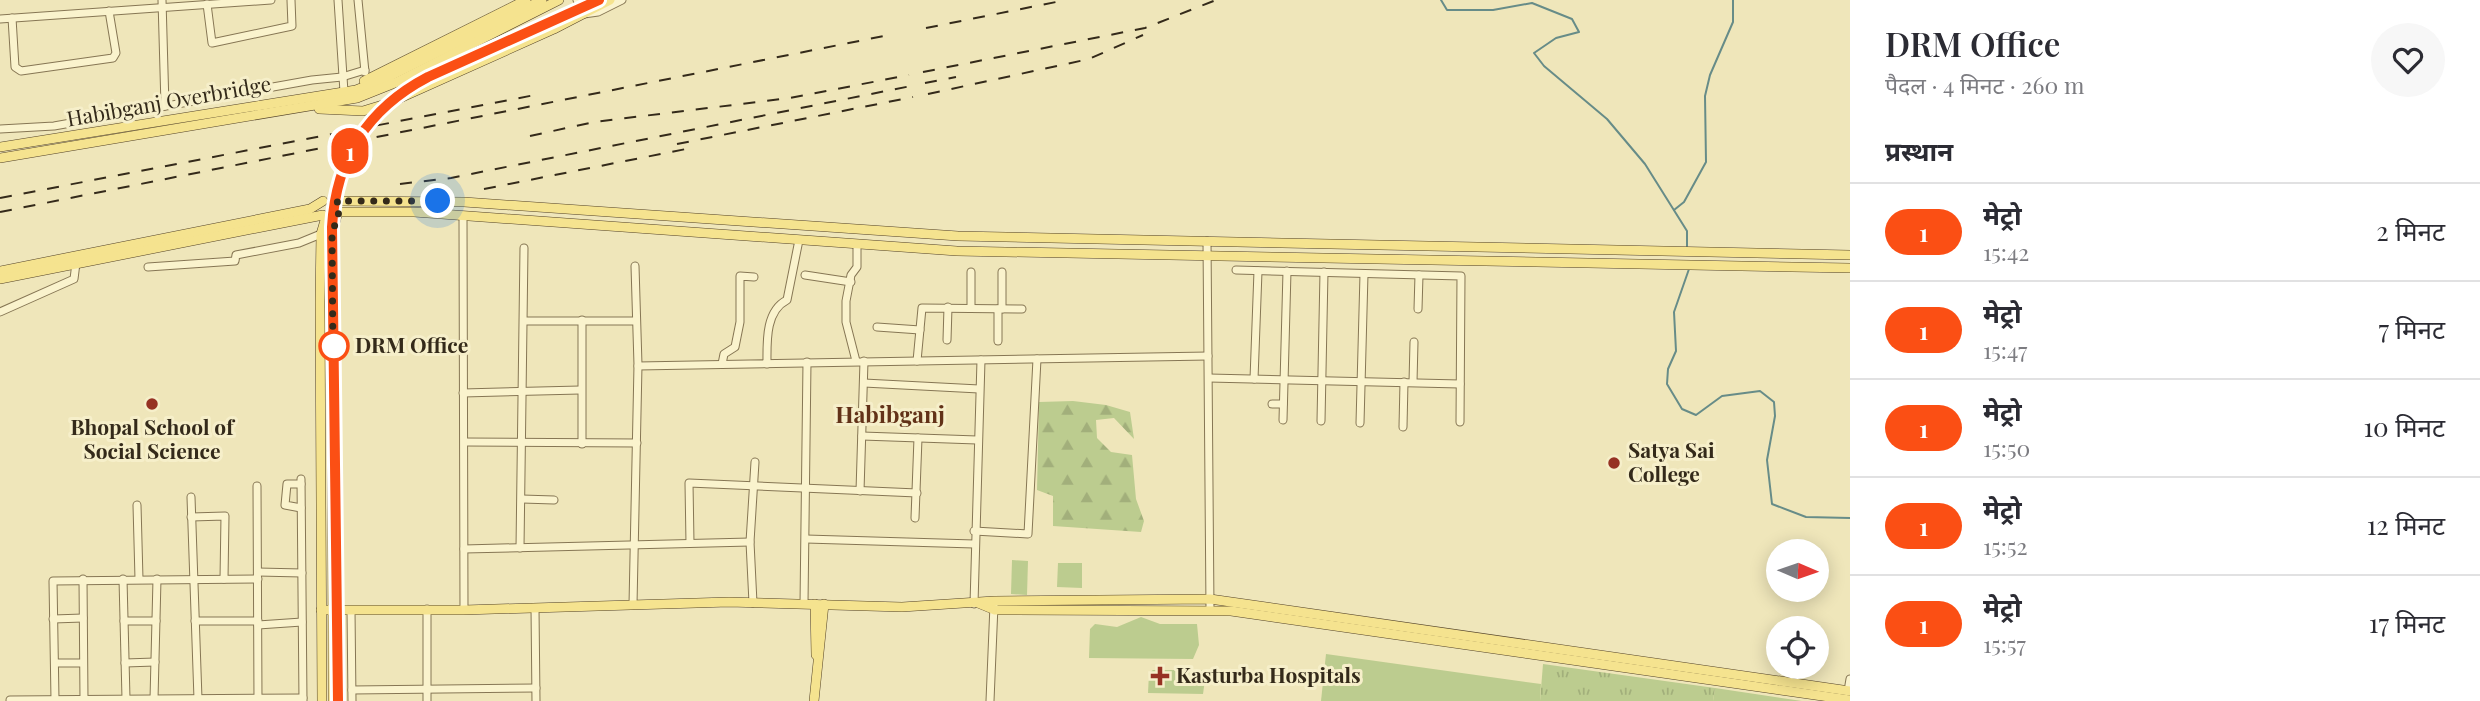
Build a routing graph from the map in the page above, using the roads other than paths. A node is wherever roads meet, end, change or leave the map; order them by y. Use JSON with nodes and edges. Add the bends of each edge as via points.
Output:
{"nodes":[{"id":1,"x":271,"y":0,"type":"edge"},
{"id":2,"x":291,"y":0,"type":"edge"},
{"id":3,"x":338,"y":0,"type":"edge"},
{"id":4,"x":358,"y":0,"type":"edge"},
{"id":5,"x":526,"y":0,"type":"edge"},
{"id":6,"x":542,"y":0,"type":"edge"},
{"id":7,"x":559,"y":0,"type":"edge"},
{"id":8,"x":577,"y":0,"type":"edge"},
{"id":9,"x":610,"y":0,"type":"edge"},
{"id":10,"x":622,"y":0,"type":"edge"},
{"id":11,"x":162,"y":4,"type":"edge"},
{"id":12,"x":207,"y":4,"type":"junction"},
{"id":13,"x":108,"y":11,"type":"junction"},
{"id":14,"x":584,"y":14,"type":"junction"},
{"id":15,"x":12,"y":18,"type":"junction"},
{"id":16,"x":0,"y":19,"type":"edge"},
{"id":17,"x":366,"y":75,"type":"junction"},
{"id":18,"x":342,"y":77,"type":"junction"},
{"id":19,"x":356,"y":90,"type":"junction"},
{"id":20,"x":344,"y":92,"type":"junction"},
{"id":21,"x":165,"y":106,"type":"junction"},
{"id":22,"x":307,"y":108,"type":"junction"},
{"id":23,"x":0,"y":129,"type":"edge"},
{"id":24,"x":151,"y":129,"type":"junction"},
{"id":25,"x":0,"y":147,"type":"edge"},
{"id":26,"x":0,"y":158,"type":"edge"},
{"id":27,"x":323,"y":201,"type":"junction"},
{"id":28,"x":337,"y":201,"type":"junction"},
{"id":29,"x":338,"y":213,"type":"junction"},
{"id":30,"x":622,"y":213,"type":"junction"},
{"id":31,"x":325,"y":216,"type":"junction"},
{"id":32,"x":463,"y":217,"type":"junction"},
{"id":33,"x":621,"y":228,"type":"junction"},
{"id":34,"x":321,"y":234,"type":"junction"},
{"id":35,"x":799,"y":240,"type":"junction"},
{"id":36,"x":1207,"y":240,"type":"junction"},
{"id":37,"x":857,"y":244,"type":"junction"},
{"id":38,"x":524,"y":248,"type":"dead end"},
{"id":39,"x":1850,"y":255,"type":"edge"},
{"id":40,"x":1207,"y":256,"type":"junction"},
{"id":41,"x":76,"y":263,"type":"junction"},
{"id":42,"x":635,"y":266,"type":"dead end"},
{"id":43,"x":148,"y":267,"type":"dead end"},
{"id":44,"x":1850,"y":268,"type":"edge"},
{"id":45,"x":1236,"y":270,"type":"dead end"},
{"id":46,"x":0,"y":271,"type":"edge"},
{"id":47,"x":1258,"y":271,"type":"junction"},
{"id":48,"x":1287,"y":271,"type":"junction"},
{"id":49,"x":971,"y":272,"type":"dead end"},
{"id":50,"x":1002,"y":272,"type":"dead end"},
{"id":51,"x":1324,"y":272,"type":"junction"},
{"id":52,"x":1364,"y":274,"type":"junction"},
{"id":53,"x":804,"y":275,"type":"dead end"},
{"id":54,"x":1419,"y":275,"type":"junction"},
{"id":55,"x":754,"y":277,"type":"dead end"},
{"id":56,"x":0,"y":279,"type":"edge"},
{"id":57,"x":851,"y":282,"type":"junction"},
{"id":58,"x":948,"y":307,"type":"junction"},
{"id":59,"x":971,"y":308,"type":"junction"},
{"id":60,"x":1000,"y":309,"type":"junction"},
{"id":61,"x":1022,"y":309,"type":"dead end"},
{"id":62,"x":1418,"y":309,"type":"dead end"},
{"id":63,"x":0,"y":313,"type":"edge"},
{"id":64,"x":524,"y":320,"type":"junction"},
{"id":65,"x":582,"y":320,"type":"junction"},
{"id":66,"x":636,"y":321,"type":"junction"},
{"id":67,"x":877,"y":327,"type":"dead end"},
{"id":68,"x":920,"y":330,"type":"junction"},
{"id":69,"x":947,"y":340,"type":"dead end"},
{"id":70,"x":998,"y":341,"type":"dead end"},
{"id":71,"x":1414,"y":342,"type":"dead end"},
{"id":72,"x":1208,"y":356,"type":"junction"},
{"id":73,"x":1037,"y":359,"type":"junction"},
{"id":74,"x":981,"y":360,"type":"junction"},
{"id":75,"x":860,"y":361,"type":"junction"},
{"id":76,"x":918,"y":361,"type":"junction"},
{"id":77,"x":807,"y":362,"type":"junction"},
{"id":78,"x":722,"y":364,"type":"junction"},
{"id":79,"x":767,"y":364,"type":"junction"},
{"id":80,"x":638,"y":366,"type":"junction"},
{"id":81,"x":1209,"y":378,"type":"junction"},
{"id":82,"x":1254,"y":379,"type":"junction"},
{"id":83,"x":1283,"y":379,"type":"junction"},
{"id":84,"x":1322,"y":380,"type":"junction"},
{"id":85,"x":1361,"y":381,"type":"junction"},
{"id":86,"x":1404,"y":382,"type":"junction"},
{"id":87,"x":1413,"y":382,"type":"junction"},
{"id":88,"x":864,"y":383,"type":"junction"},
{"id":89,"x":1460,"y":384,"type":"junction"},
{"id":90,"x":979,"y":389,"type":"junction"},
{"id":91,"x":580,"y":390,"type":"junction"},
{"id":92,"x":524,"y":391,"type":"junction"},
{"id":93,"x":463,"y":393,"type":"junction"},
{"id":94,"x":1272,"y":404,"type":"dead end"},
{"id":95,"x":1283,"y":404,"type":"junction"},
{"id":96,"x":1283,"y":420,"type":"dead end"},
{"id":97,"x":1321,"y":421,"type":"dead end"},
{"id":98,"x":1460,"y":422,"type":"dead end"},
{"id":99,"x":1360,"y":423,"type":"dead end"},
{"id":100,"x":1403,"y":428,"type":"dead end"},
{"id":101,"x":862,"y":436,"type":"junction"},
{"id":102,"x":918,"y":438,"type":"junction"},
{"id":103,"x":977,"y":440,"type":"junction"},
{"id":104,"x":465,"y":442,"type":"junction"},
{"id":105,"x":524,"y":442,"type":"junction"},
{"id":106,"x":582,"y":444,"type":"junction"},
{"id":107,"x":637,"y":448,"type":"junction"},
{"id":108,"x":755,"y":462,"type":"dead end"},
{"id":109,"x":257,"y":486,"type":"dead end"},
{"id":110,"x":754,"y":486,"type":"junction"},
{"id":111,"x":807,"y":488,"type":"junction"},
{"id":112,"x":860,"y":491,"type":"junction"},
{"id":113,"x":916,"y":493,"type":"junction"},
{"id":114,"x":191,"y":497,"type":"dead end"},
{"id":115,"x":522,"y":499,"type":"junction"},
{"id":116,"x":554,"y":500,"type":"dead end"},
{"id":117,"x":137,"y":505,"type":"dead end"},
{"id":118,"x":301,"y":508,"type":"junction"},
{"id":119,"x":191,"y":517,"type":"junction"},
{"id":120,"x":915,"y":518,"type":"dead end"},
{"id":121,"x":974,"y":531,"type":"junction"},
{"id":122,"x":806,"y":539,"type":"junction"},
{"id":123,"x":750,"y":542,"type":"junction"},
{"id":124,"x":690,"y":543,"type":"junction"},
{"id":125,"x":974,"y":544,"type":"junction"},
{"id":126,"x":635,"y":547,"type":"junction"},
{"id":127,"x":520,"y":548,"type":"junction"},
{"id":128,"x":464,"y":549,"type":"junction"},
{"id":129,"x":302,"y":573,"type":"junction"},
{"id":130,"x":258,"y":575,"type":"junction"},
{"id":131,"x":83,"y":579,"type":"junction"},
{"id":132,"x":123,"y":579,"type":"junction"},
{"id":133,"x":139,"y":579,"type":"junction"},
{"id":134,"x":157,"y":579,"type":"junction"},
{"id":135,"x":194,"y":579,"type":"junction"},
{"id":136,"x":224,"y":579,"type":"junction"},
{"id":137,"x":1210,"y":599,"type":"junction"},
{"id":138,"x":1092,"y":601,"type":"junction"},
{"id":139,"x":753,"y":603,"type":"junction"},
{"id":140,"x":804,"y":604,"type":"junction"},
{"id":141,"x":820,"y":604,"type":"junction"},
{"id":142,"x":976,"y":604,"type":"junction"},
{"id":143,"x":633,"y":605,"type":"junction"},
{"id":144,"x":994,"y":606,"type":"junction"},
{"id":145,"x":535,"y":608,"type":"junction"},
{"id":146,"x":427,"y":609,"type":"junction"},
{"id":147,"x":321,"y":610,"type":"junction"},
{"id":148,"x":351,"y":610,"type":"junction"},
{"id":149,"x":464,"y":610,"type":"junction"},
{"id":150,"x":1210,"y":610,"type":"junction"},
{"id":151,"x":302,"y":611,"type":"junction"},
{"id":152,"x":333,"y":611,"type":"junction"},
{"id":153,"x":1092,"y":612,"type":"junction"},
{"id":154,"x":83,"y":618,"type":"junction"},
{"id":155,"x":53,"y":619,"type":"junction"},
{"id":156,"x":124,"y":621,"type":"junction"},
{"id":157,"x":156,"y":621,"type":"junction"},
{"id":158,"x":195,"y":621,"type":"junction"},
{"id":159,"x":302,"y":622,"type":"junction"},
{"id":160,"x":258,"y":623,"type":"junction"},
{"id":161,"x":1524,"y":648,"type":"junction"},
{"id":162,"x":155,"y":662,"type":"junction"},
{"id":163,"x":55,"y":663,"type":"junction"},
{"id":164,"x":83,"y":663,"type":"junction"},
{"id":165,"x":125,"y":663,"type":"junction"},
{"id":166,"x":1850,"y":679,"type":"edge"},
{"id":167,"x":427,"y":688,"type":"junction"},
{"id":168,"x":536,"y":688,"type":"junction"},
{"id":169,"x":352,"y":690,"type":"junction"},
{"id":170,"x":1849,"y":694,"type":"edge"},
{"id":171,"x":126,"y":699,"type":"edge"},
{"id":172,"x":154,"y":699,"type":"junction"},
{"id":173,"x":198,"y":699,"type":"junction"},
{"id":174,"x":303,"y":699,"type":"edge"},
{"id":175,"x":10,"y":700,"type":"edge"},
{"id":176,"x":55,"y":700,"type":"edge"},
{"id":177,"x":74,"y":700,"type":"edge"},
{"id":178,"x":84,"y":700,"type":"edge"},
{"id":179,"x":258,"y":700,"type":"edge"},
{"id":180,"x":322,"y":701,"type":"edge"},
{"id":181,"x":333,"y":701,"type":"edge"},
{"id":182,"x":352,"y":701,"type":"edge"},
{"id":183,"x":427,"y":701,"type":"edge"},
{"id":184,"x":537,"y":701,"type":"edge"},
{"id":185,"x":814,"y":701,"type":"edge"},
{"id":186,"x":990,"y":701,"type":"edge"}],
"edges":[{"from":1,"to":12,"type":"street"},
{"from":2,"to":12,"type":"street","via":[[292,26],[212,43]]},
{"from":3,"to":18,"type":"street"},
{"from":4,"to":17,"type":"street"},
{"from":5,"to":17,"type":"main road"},
{"from":6,"to":19,"type":"main road","name":"Habibganj Overbridge"},
{"from":7,"to":22,"type":"main road","name":"Habibganj Overbridge","via":[[397,82]]},
{"from":8,"to":14,"type":"street"},
{"from":9,"to":14,"type":"main road"},
{"from":10,"to":14,"type":"street"},
{"from":11,"to":12,"type":"street"},
{"from":11,"to":13,"type":"street"},
{"from":11,"to":21,"type":"street"},
{"from":13,"to":15,"type":"street"},
{"from":13,"to":15,"type":"street","via":[[116,53],[113,58],[21,71],[15,67]]},
{"from":14,"to":22,"type":"main road","via":[[389,103],[363,111]]},
{"from":15,"to":16,"type":"street"},
{"from":17,"to":18,"type":"street"},
{"from":17,"to":19,"type":"main road"},
{"from":18,"to":20,"type":"street"},
{"from":18,"to":21,"type":"street"},
{"from":19,"to":20,"type":"main road","name":"Habibganj Overbridge"},
{"from":20,"to":24,"type":"main road","name":"Habibganj Overbridge"},
{"from":21,"to":23,"type":"street","via":[[54,126]]},
{"from":22,"to":24,"type":"main road","name":"Habibganj Overbridge"},
{"from":24,"to":25,"type":"main road","name":"Habibganj Overbridge"},
{"from":24,"to":26,"type":"main road","name":"Habibganj Overbridge"},
{"from":27,"to":28,"type":"main road"},
{"from":27,"to":31,"type":"main road"},
{"from":27,"to":46,"type":"main road","via":[[310,209]]},
{"from":28,"to":29,"type":"main road"},
{"from":28,"to":30,"type":"main road","via":[[464,202]]},
{"from":29,"to":31,"type":"main road"},
{"from":29,"to":32,"type":"main road"},
{"from":29,"to":152,"type":"main road","via":[[332,234]]},
{"from":30,"to":33,"type":"main road"},
{"from":30,"to":36,"type":"main road","via":[[958,236]]},
{"from":31,"to":34,"type":"main road"},
{"from":31,"to":41,"type":"main road"},
{"from":32,"to":33,"type":"main road"},
{"from":32,"to":93,"type":"street"},
{"from":33,"to":35,"type":"main road"},
{"from":34,"to":43,"type":"street","via":[[236,255],[235,261]]},
{"from":34,"to":147,"type":"main road"},
{"from":35,"to":37,"type":"main road"},
{"from":35,"to":79,"type":"street","via":[[787,300],[772,315]]},
{"from":36,"to":39,"type":"main road"},
{"from":36,"to":40,"type":"street"},
{"from":37,"to":40,"type":"main road","via":[[957,251]]},
{"from":37,"to":57,"type":"street","via":[[857,267]]},
{"from":38,"to":64,"type":"street"},
{"from":40,"to":44,"type":"main road"},
{"from":40,"to":72,"type":"street"},
{"from":41,"to":56,"type":"main road"},
{"from":41,"to":63,"type":"street","via":[[74,279]]},
{"from":42,"to":66,"type":"street"},
{"from":45,"to":47,"type":"street"},
{"from":47,"to":48,"type":"street"},
{"from":47,"to":82,"type":"street"},
{"from":48,"to":51,"type":"street"},
{"from":48,"to":83,"type":"street"},
{"from":49,"to":59,"type":"street"},
{"from":50,"to":60,"type":"street"},
{"from":51,"to":52,"type":"street"},
{"from":51,"to":84,"type":"street"},
{"from":52,"to":54,"type":"street"},
{"from":52,"to":85,"type":"street"},
{"from":53,"to":57,"type":"street"},
{"from":54,"to":62,"type":"street"},
{"from":54,"to":89,"type":"street","via":[[1461,276]]},
{"from":55,"to":78,"type":"street","via":[[740,276],[735,347],[724,354]]},
{"from":57,"to":75,"type":"street","via":[[846,322]]},
{"from":58,"to":59,"type":"street"},
{"from":58,"to":68,"type":"street","via":[[922,308]]},
{"from":58,"to":69,"type":"street"},
{"from":59,"to":60,"type":"street"},
{"from":60,"to":61,"type":"street"},
{"from":60,"to":70,"type":"street"},
{"from":64,"to":65,"type":"street"},
{"from":64,"to":92,"type":"street"},
{"from":65,"to":66,"type":"street"},
{"from":65,"to":91,"type":"street"},
{"from":66,"to":80,"type":"street"},
{"from":67,"to":68,"type":"street"},
{"from":68,"to":76,"type":"street"},
{"from":71,"to":87,"type":"street"},
{"from":72,"to":73,"type":"street"},
{"from":72,"to":81,"type":"street"},
{"from":73,"to":74,"type":"street"},
{"from":73,"to":121,"type":"street","via":[[1027,534]]},
{"from":74,"to":76,"type":"street"},
{"from":74,"to":90,"type":"street"},
{"from":75,"to":76,"type":"street"},
{"from":75,"to":77,"type":"street"},
{"from":75,"to":88,"type":"street"},
{"from":77,"to":79,"type":"street"},
{"from":77,"to":111,"type":"street"},
{"from":78,"to":79,"type":"street"},
{"from":78,"to":80,"type":"street"},
{"from":80,"to":107,"type":"street"},
{"from":81,"to":82,"type":"street"},
{"from":81,"to":137,"type":"street"},
{"from":82,"to":83,"type":"street"},
{"from":83,"to":84,"type":"street"},
{"from":83,"to":95,"type":"street"},
{"from":84,"to":85,"type":"street"},
{"from":84,"to":97,"type":"street"},
{"from":85,"to":86,"type":"street"},
{"from":85,"to":99,"type":"street"},
{"from":86,"to":87,"type":"street"},
{"from":86,"to":100,"type":"street"},
{"from":87,"to":89,"type":"street"},
{"from":88,"to":90,"type":"street"},
{"from":88,"to":101,"type":"street"},
{"from":89,"to":98,"type":"street"},
{"from":90,"to":103,"type":"street"},
{"from":91,"to":92,"type":"street"},
{"from":91,"to":106,"type":"street"},
{"from":92,"to":93,"type":"street"},
{"from":92,"to":105,"type":"street"},
{"from":93,"to":104,"type":"street"},
{"from":94,"to":95,"type":"street"},
{"from":95,"to":96,"type":"street"},
{"from":101,"to":102,"type":"street"},
{"from":101,"to":112,"type":"street"},
{"from":102,"to":103,"type":"street"},
{"from":102,"to":113,"type":"street"},
{"from":103,"to":121,"type":"street"},
{"from":104,"to":105,"type":"street"},
{"from":104,"to":128,"type":"street"},
{"from":105,"to":106,"type":"street"},
{"from":105,"to":115,"type":"street"},
{"from":106,"to":107,"type":"street"},
{"from":107,"to":126,"type":"street"},
{"from":108,"to":110,"type":"street"},
{"from":109,"to":130,"type":"street"},
{"from":110,"to":111,"type":"street"},
{"from":110,"to":123,"type":"street"},
{"from":110,"to":124,"type":"street","via":[[690,483]]},
{"from":111,"to":112,"type":"street"},
{"from":111,"to":122,"type":"street"},
{"from":112,"to":113,"type":"street"},
{"from":113,"to":120,"type":"street"},
{"from":114,"to":119,"type":"street"},
{"from":115,"to":116,"type":"street"},
{"from":115,"to":127,"type":"street"},
{"from":117,"to":133,"type":"street"},
{"from":118,"to":118,"type":"street","via":[[301,482],[287,484],[285,505]]},
{"from":118,"to":129,"type":"street"},
{"from":119,"to":135,"type":"street"},
{"from":119,"to":136,"type":"street","via":[[225,516]]},
{"from":121,"to":125,"type":"street"},
{"from":122,"to":125,"type":"street"},
{"from":122,"to":140,"type":"street"},
{"from":123,"to":124,"type":"street"},
{"from":123,"to":139,"type":"street"},
{"from":124,"to":126,"type":"street"},
{"from":125,"to":142,"type":"street"},
{"from":126,"to":127,"type":"street"},
{"from":126,"to":143,"type":"street"},
{"from":127,"to":128,"type":"street"},
{"from":128,"to":149,"type":"street"},
{"from":129,"to":130,"type":"street"},
{"from":129,"to":151,"type":"street"},
{"from":130,"to":136,"type":"street"},
{"from":130,"to":160,"type":"street"},
{"from":131,"to":132,"type":"street"},
{"from":131,"to":154,"type":"street"},
{"from":131,"to":155,"type":"street","via":[[53,581]]},
{"from":132,"to":133,"type":"street"},
{"from":132,"to":156,"type":"street"},
{"from":133,"to":134,"type":"street"},
{"from":134,"to":135,"type":"street"},
{"from":134,"to":157,"type":"street"},
{"from":135,"to":136,"type":"street"},
{"from":135,"to":158,"type":"street"},
{"from":137,"to":138,"type":"main road"},
{"from":137,"to":150,"type":"street"},
{"from":137,"to":161,"type":"main road"},
{"from":138,"to":144,"type":"main road"},
{"from":138,"to":153,"type":"main road"},
{"from":139,"to":140,"type":"main road"},
{"from":139,"to":143,"type":"main road"},
{"from":140,"to":141,"type":"main road"},
{"from":141,"to":142,"type":"main road"},
{"from":141,"to":185,"type":"main road","via":[[814,644]]},
{"from":142,"to":144,"type":"main road"},
{"from":143,"to":145,"type":"main road"},
{"from":144,"to":153,"type":"main road"},
{"from":144,"to":186,"type":"street"},
{"from":145,"to":149,"type":"main road"},
{"from":145,"to":168,"type":"street"},
{"from":146,"to":148,"type":"main road"},
{"from":146,"to":149,"type":"main road"},
{"from":146,"to":167,"type":"street"},
{"from":147,"to":151,"type":"street"},
{"from":147,"to":152,"type":"main road"},
{"from":147,"to":180,"type":"main road"},
{"from":148,"to":152,"type":"main road"},
{"from":148,"to":169,"type":"street"},
{"from":150,"to":153,"type":"main road"},
{"from":150,"to":161,"type":"main road"},
{"from":151,"to":159,"type":"street"},
{"from":152,"to":181,"type":"main road"},
{"from":154,"to":155,"type":"street"},
{"from":154,"to":164,"type":"street"},
{"from":155,"to":163,"type":"street"},
{"from":156,"to":157,"type":"street"},
{"from":156,"to":165,"type":"street"},
{"from":157,"to":162,"type":"street"},
{"from":158,"to":160,"type":"street"},
{"from":158,"to":173,"type":"street"},
{"from":159,"to":160,"type":"street"},
{"from":159,"to":174,"type":"street"},
{"from":160,"to":179,"type":"street"},
{"from":161,"to":170,"type":"main road"},
{"from":162,"to":165,"type":"street"},
{"from":162,"to":172,"type":"street"},
{"from":163,"to":164,"type":"street"},
{"from":163,"to":176,"type":"street"},
{"from":164,"to":178,"type":"street"},
{"from":165,"to":171,"type":"street"},
{"from":166,"to":170,"type":"street"},
{"from":167,"to":168,"type":"street"},
{"from":167,"to":169,"type":"street"},
{"from":167,"to":183,"type":"street"},
{"from":168,"to":184,"type":"street"},
{"from":169,"to":182,"type":"street"},
{"from":171,"to":172,"type":"street"},
{"from":171,"to":178,"type":"street"},
{"from":172,"to":173,"type":"street"},
{"from":173,"to":179,"type":"street"},
{"from":174,"to":179,"type":"street"},
{"from":175,"to":176,"type":"street"},
{"from":176,"to":177,"type":"street"},
{"from":177,"to":178,"type":"street"}]}
